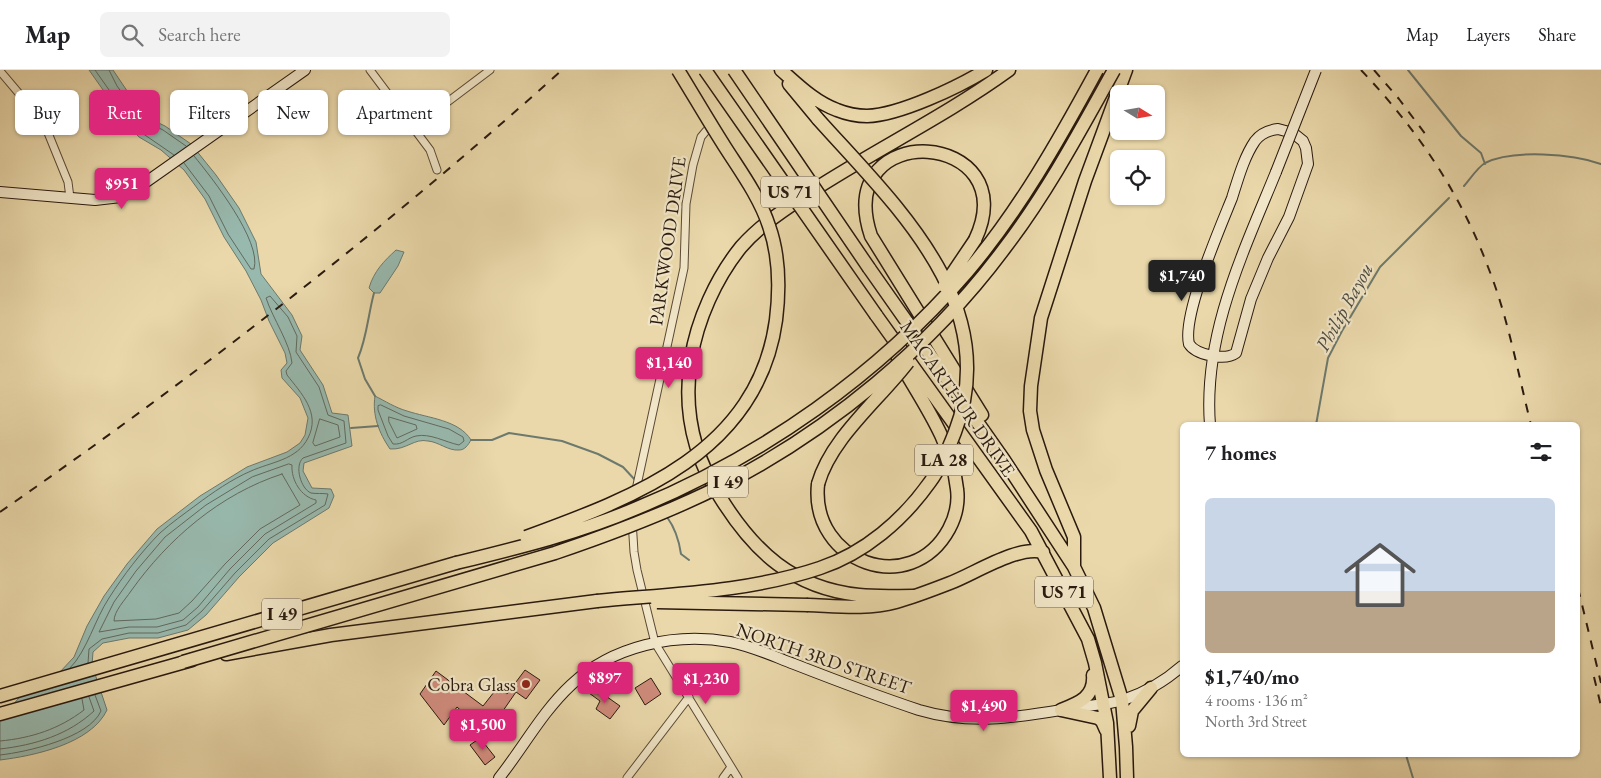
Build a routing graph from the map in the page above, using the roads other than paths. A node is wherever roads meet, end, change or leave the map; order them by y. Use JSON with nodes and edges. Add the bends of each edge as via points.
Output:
{"nodes":[{"id":1,"x":305,"y":70,"type":"edge"},
{"id":2,"x":370,"y":70,"type":"edge"},
{"id":3,"x":490,"y":70,"type":"edge"},
{"id":4,"x":678,"y":70,"type":"edge"},
{"id":5,"x":705,"y":70,"type":"edge"},
{"id":6,"x":734,"y":70,"type":"edge"},
{"id":7,"x":776,"y":70,"type":"edge"},
{"id":8,"x":781,"y":70,"type":"edge"},
{"id":9,"x":986,"y":70,"type":"edge"},
{"id":10,"x":1009,"y":70,"type":"edge"},
{"id":11,"x":1098,"y":70,"type":"edge"},
{"id":12,"x":1114,"y":70,"type":"edge"},
{"id":13,"x":1126,"y":70,"type":"edge"},
{"id":14,"x":1316,"y":70,"type":"edge"},
{"id":15,"x":0,"y":72,"type":"edge"},
{"id":16,"x":385,"y":90,"type":"edge"},
{"id":17,"x":450,"y":100,"type":"edge"},
{"id":18,"x":706,"y":131,"type":"dead end"},
{"id":19,"x":418,"y":135,"type":"edge"},
{"id":20,"x":437,"y":170,"type":"dead end"},
{"id":21,"x":0,"y":192,"type":"edge"},
{"id":22,"x":70,"y":198,"type":"junction"},
{"id":23,"x":876,"y":316,"type":"junction"},
{"id":24,"x":914,"y":329,"type":"junction"},
{"id":25,"x":929,"y":335,"type":"junction"},
{"id":26,"x":1213,"y":354,"type":"junction"},
{"id":27,"x":1210,"y":422,"type":"edge"},
{"id":28,"x":1004,"y":460,"type":"junction"},
{"id":29,"x":1043,"y":552,"type":"junction"},
{"id":30,"x":456,"y":563,"type":"junction"},
{"id":31,"x":1074,"y":567,"type":"junction"},
{"id":32,"x":913,"y":596,"type":"junction"},
{"id":33,"x":597,"y":601,"type":"junction"},
{"id":34,"x":1088,"y":639,"type":"junction"},
{"id":35,"x":655,"y":643,"type":"junction"},
{"id":36,"x":183,"y":662,"type":"junction"},
{"id":37,"x":1180,"y":667,"type":"edge"},
{"id":38,"x":55,"y":679,"type":"junction"},
{"id":39,"x":1151,"y":688,"type":"junction"},
{"id":40,"x":0,"y":691,"type":"edge"},
{"id":41,"x":0,"y":696,"type":"edge"},
{"id":42,"x":689,"y":697,"type":"junction"},
{"id":43,"x":1122,"y":700,"type":"junction"},
{"id":44,"x":1103,"y":703,"type":"junction"},
{"id":45,"x":1062,"y":710,"type":"junction"},
{"id":46,"x":0,"y":714,"type":"edge"},
{"id":47,"x":1108,"y":734,"type":"junction"},
{"id":48,"x":731,"y":767,"type":"junction"},
{"id":49,"x":499,"y":778,"type":"edge"},
{"id":50,"x":627,"y":778,"type":"edge"},
{"id":51,"x":724,"y":778,"type":"edge"},
{"id":52,"x":738,"y":778,"type":"edge"},
{"id":53,"x":1110,"y":778,"type":"edge"},
{"id":54,"x":1127,"y":778,"type":"edge"}],
"edges":[{"from":1,"to":22,"type":"street","via":[[121,197]]},
{"from":2,"to":16,"type":"street"},
{"from":3,"to":17,"type":"street"},
{"from":4,"to":30,"type":"highway","bridge":true,"via":[[746,179],[769,226],[779,267],[779,288],[774,330],[763,369],[741,408],[719,436],[673,471],[595,512]]},
{"from":5,"to":23,"type":"highway","name":"MACARTHUR DRIVE","number":"US 71","bridge":true},
{"from":6,"to":28,"type":"highway","name":"MACARTHUR DRIVE","number":"US 71","bridge":true},
{"from":7,"to":33,"type":"highway","number":"LA 28","bridge":true,"via":[[899,208],[942,272],[962,323],[967,354],[960,419],[944,460],[923,493],[898,520],[863,548],[822,568],[748,586]]},
{"from":8,"to":9,"type":"highway","via":[[825,105],[847,114],[867,116],[899,110]]},
{"from":10,"to":32,"type":"highway","via":[[830,180],[756,232],[718,282],[692,350],[687,391],[693,438],[712,485],[742,530],[766,555],[800,580],[857,595]]},
{"from":11,"to":24,"type":"highway","number":"I 49","bridge":true,"via":[[1040,170],[990,243]]},
{"from":12,"to":25,"type":"highway","number":"I 49","bridge":true,"via":[[1061,165],[1021,226],[972,289]]},
{"from":13,"to":31,"type":"highway","via":[[1073,216],[1038,332],[1030,386],[1030,411],[1038,448],[1074,537]]},
{"from":14,"to":26,"type":"street","bridge":true,"via":[[1229,289]]},
{"from":15,"to":22,"type":"street","via":[[44,123],[68,182]]},
{"from":18,"to":35,"type":"street","name":"PARKWOOD DRIVE","via":[[691,174],[686,204],[684,268],[632,520],[637,570]]},
{"from":19,"to":20,"type":"street","via":[[430,150]]},
{"from":21,"to":22,"type":"street"},
{"from":23,"to":25,"type":"highway","bridge":true,"via":[[884,334],[947,445],[957,487],[955,515],[941,541],[926,554],[902,564],[877,565],[855,558],[829,535],[820,515],[818,484],[826,462],[839,443]]},
{"from":23,"to":29,"type":"highway","name":"MACARTHUR DRIVE","number":"US 71"},
{"from":24,"to":28,"type":"highway","bridge":true,"via":[[975,240],[982,222],[983,196],[971,171],[952,157],[938,152],[900,155],[880,168],[871,181],[865,208],[866,220],[871,236],[994,436]]},
{"from":24,"to":30,"type":"highway","number":"I 49","bridge":true,"via":[[861,375],[791,427],[692,484],[580,529]]},
{"from":25,"to":36,"type":"highway","number":"I 49","bridge":true,"via":[[814,430],[738,476],[663,513],[555,554]]},
{"from":26,"to":26,"type":"street","via":[[1226,356],[1236,353],[1250,299],[1289,217],[1305,174],[1308,164],[1306,148],[1298,136],[1286,130],[1270,130],[1262,134],[1250,150],[1202,277],[1188,339],[1196,351]]},
{"from":26,"to":27,"type":"street"},
{"from":28,"to":31,"type":"highway","name":"MACARTHUR DRIVE","number":"US 71"},
{"from":29,"to":32,"type":"highway","via":[[1033,550],[1016,555]]},
{"from":29,"to":34,"type":"highway","name":"MACARTHUR DRIVE","number":"US 71"},
{"from":30,"to":38,"type":"highway","number":"I 49"},
{"from":31,"to":43,"type":"highway","name":"MACARTHUR DRIVE","number":"US 71","via":[[1094,608]]},
{"from":32,"to":33,"type":"highway","bridge":true,"via":[[863,606]]},
{"from":33,"to":36,"type":"highway","bridge":true,"via":[[331,635]]},
{"from":34,"to":44,"type":"highway","name":"MACARTHUR DRIVE","number":"US 71"},
{"from":34,"to":45,"type":"highway","via":[[1093,688],[1084,699]]},
{"from":35,"to":42,"type":"street","name":"PARKWOOD DRIVE"},
{"from":35,"to":45,"type":"street","name":"NORTH 3RD STREET","via":[[706,640],[739,644],[909,707],[945,717],[1000,719]]},
{"from":35,"to":49,"type":"street","name":"NORTH 3RD STREET","via":[[604,661],[572,684],[553,704]]},
{"from":36,"to":46,"type":"highway","number":"I 49"},
{"from":37,"to":39,"type":"street","name":"NORTH 3RD STREET"},
{"from":38,"to":40,"type":"highway"},
{"from":38,"to":41,"type":"highway","number":"I 49"},
{"from":39,"to":43,"type":"street","name":"NORTH 3RD STREET"},
{"from":39,"to":54,"type":"highway","via":[[1132,710]]},
{"from":42,"to":48,"type":"street","name":"PARKWOOD DRIVE"},
{"from":42,"to":50,"type":"street"},
{"from":43,"to":44,"type":"street","name":"NORTH 3RD STREET"},
{"from":43,"to":54,"type":"highway","name":"MACARTHUR DRIVE","number":"US 71"},
{"from":44,"to":45,"type":"street","name":"NORTH 3RD STREET"},
{"from":44,"to":47,"type":"highway","name":"MACARTHUR DRIVE","number":"US 71"},
{"from":45,"to":47,"type":"highway","via":[[1098,718]]},
{"from":47,"to":53,"type":"highway","name":"MACARTHUR DRIVE","number":"US 71"},
{"from":48,"to":51,"type":"street"},
{"from":48,"to":52,"type":"street","name":"PARKWOOD DRIVE"}]}
